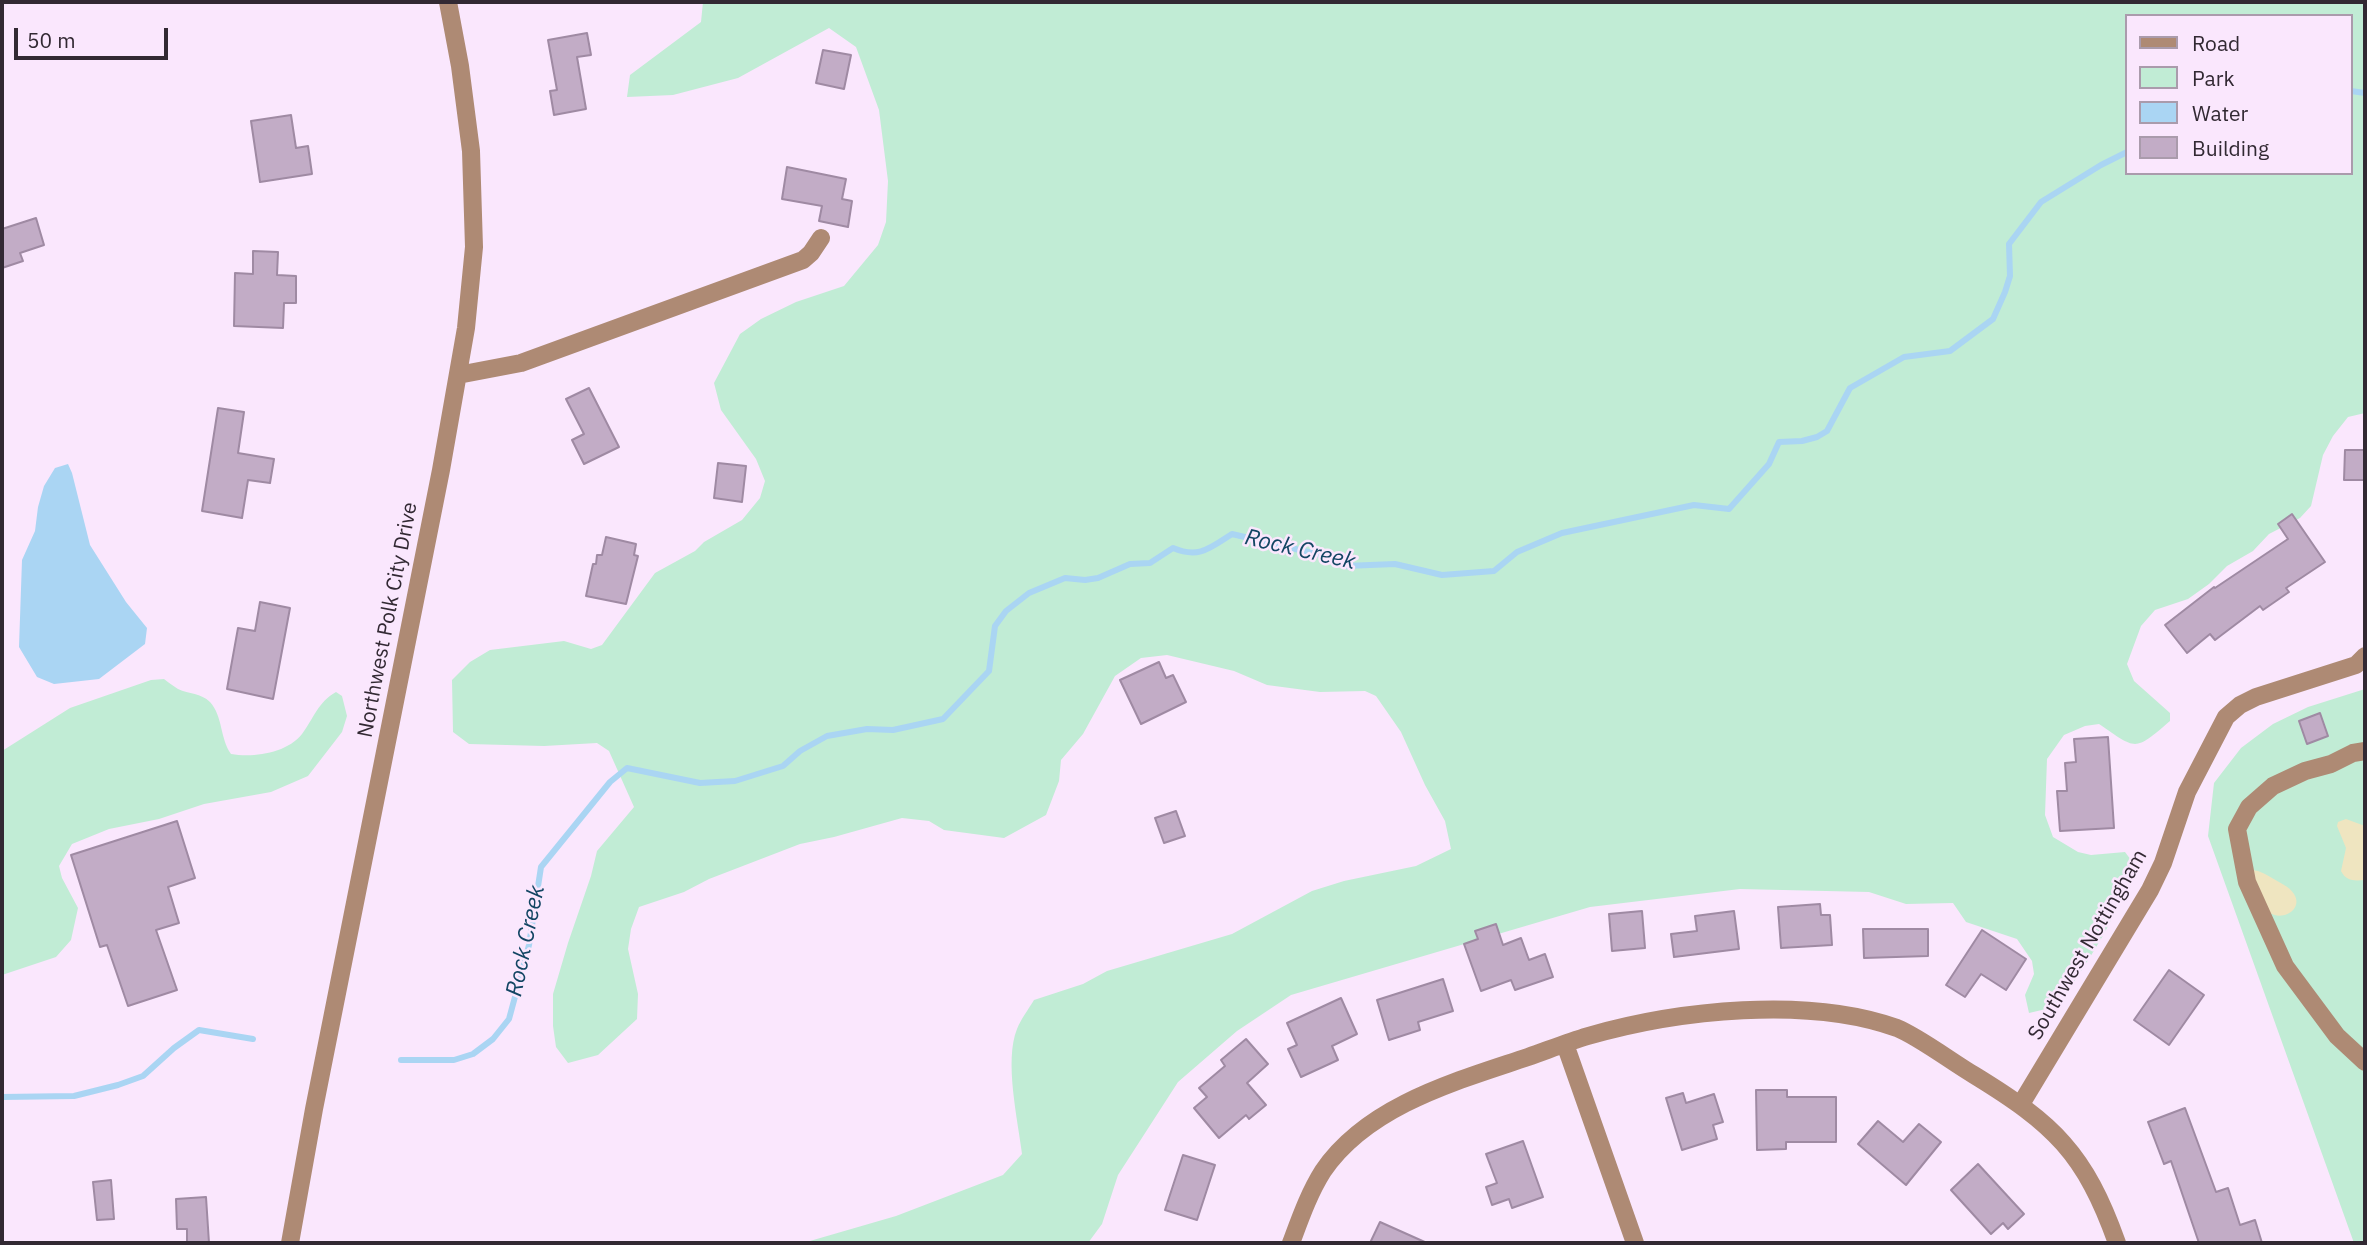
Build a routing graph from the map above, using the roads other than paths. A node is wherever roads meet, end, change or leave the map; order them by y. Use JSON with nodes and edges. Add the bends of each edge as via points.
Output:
{"nodes":[{"id":1,"x":447,"y":2,"type":"edge"},
{"id":2,"x":821,"y":239,"type":"dead end"},
{"id":3,"x":458,"y":376,"type":"junction"},
{"id":4,"x":2365,"y":656,"type":"edge"},
{"id":5,"x":2365,"y":751,"type":"edge"},
{"id":6,"x":1566,"y":1044,"type":"junction"},
{"id":7,"x":2365,"y":1062,"type":"edge"},
{"id":8,"x":2021,"y":1104,"type":"junction"},
{"id":9,"x":290,"y":1243,"type":"edge"},
{"id":10,"x":1291,"y":1243,"type":"edge"},
{"id":11,"x":1635,"y":1243,"type":"edge"},
{"id":12,"x":2117,"y":1243,"type":"edge"}],
"edges":[{"from":1,"to":3,"type":"street","name":"Northwest Polk City Drive","via":[[466,102],[474,214],[470,292]]},
{"from":2,"to":3,"type":"street","via":[[803,260],[520,363]]},
{"from":3,"to":9,"type":"street","name":"Northwest Polk City Drive"},
{"from":4,"to":8,"type":"street","name":"Southwest Nottingham","via":[[2356,665],[2256,696],[2226,717],[2187,792],[2164,863],[2150,890]]},
{"from":5,"to":7,"type":"street","via":[[2273,786],[2249,807],[2237,829],[2247,882],[2285,966],[2337,1036]]},
{"from":6,"to":8,"type":"street","via":[[1625,1027],[1700,1014],[1776,1009],[1822,1012],[1899,1029]]},
{"from":6,"to":10,"type":"street","via":[[1424,1095],[1356,1136],[1324,1170]]},
{"from":6,"to":11,"type":"street"},
{"from":8,"to":12,"type":"street","via":[[2080,1164]]}]}
